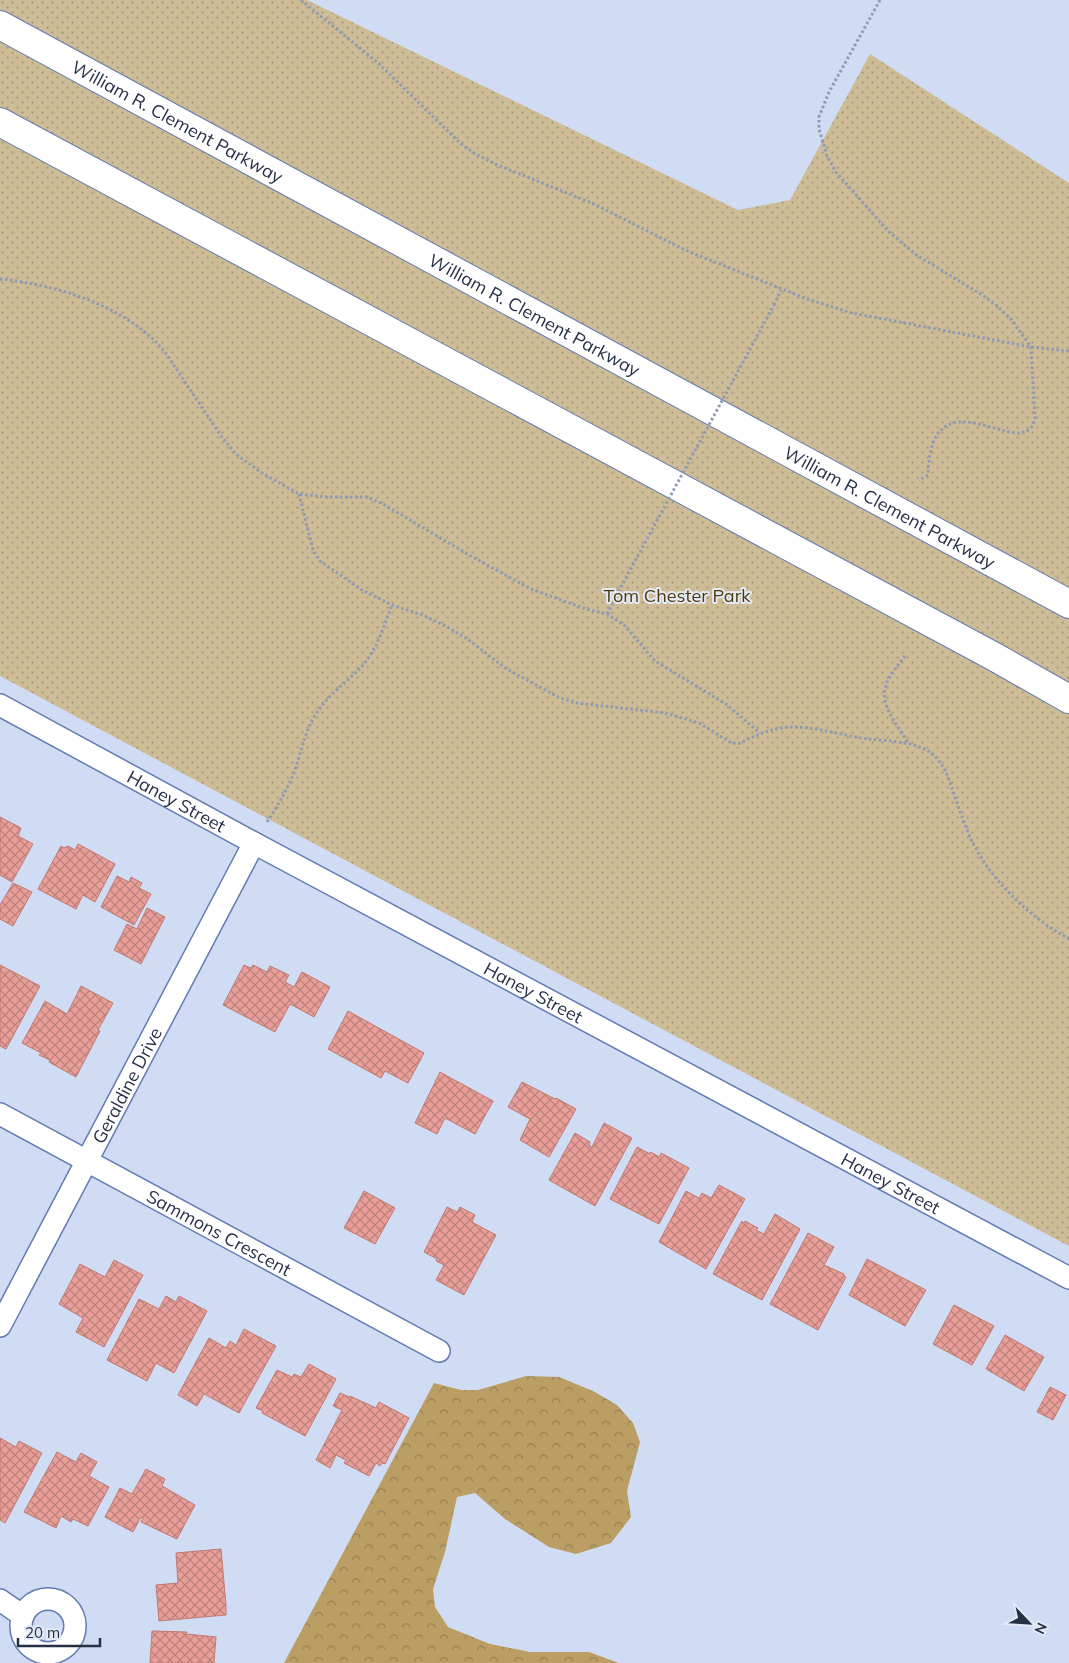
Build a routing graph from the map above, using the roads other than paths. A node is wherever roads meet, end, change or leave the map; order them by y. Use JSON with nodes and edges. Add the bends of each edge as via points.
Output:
{"nodes":[{"id":1,"x":0,"y":25,"type":"edge"},
{"id":2,"x":0,"y":122,"type":"edge"},
{"id":3,"x":1069,"y":604,"type":"edge"},
{"id":4,"x":1069,"y":699,"type":"edge"},
{"id":5,"x":0,"y":705,"type":"edge"},
{"id":6,"x":254,"y":843,"type":"junction"},
{"id":7,"x":0,"y":1114,"type":"edge"},
{"id":8,"x":88,"y":1160,"type":"junction"},
{"id":9,"x":1069,"y":1278,"type":"edge"},
{"id":10,"x":0,"y":1326,"type":"edge"},
{"id":11,"x":439,"y":1351,"type":"dead end"},
{"id":12,"x":0,"y":1600,"type":"edge"},
{"id":13,"x":23,"y":1616,"type":"dead end"}],
"edges":[{"from":1,"to":3,"type":"main road","name":"William R. Clement Parkway"},
{"from":2,"to":4,"type":"main road"},
{"from":5,"to":6,"type":"street","name":"Haney Street"},
{"from":6,"to":8,"type":"street","name":"Geraldine Drive"},
{"from":6,"to":9,"type":"street","name":"Haney Street"},
{"from":7,"to":8,"type":"street","name":"Sammons Crescent"},
{"from":8,"to":10,"type":"street","name":"Geraldine Drive"},
{"from":8,"to":11,"type":"street","name":"Sammons Crescent"},
{"from":12,"to":13,"type":"street"}]}
